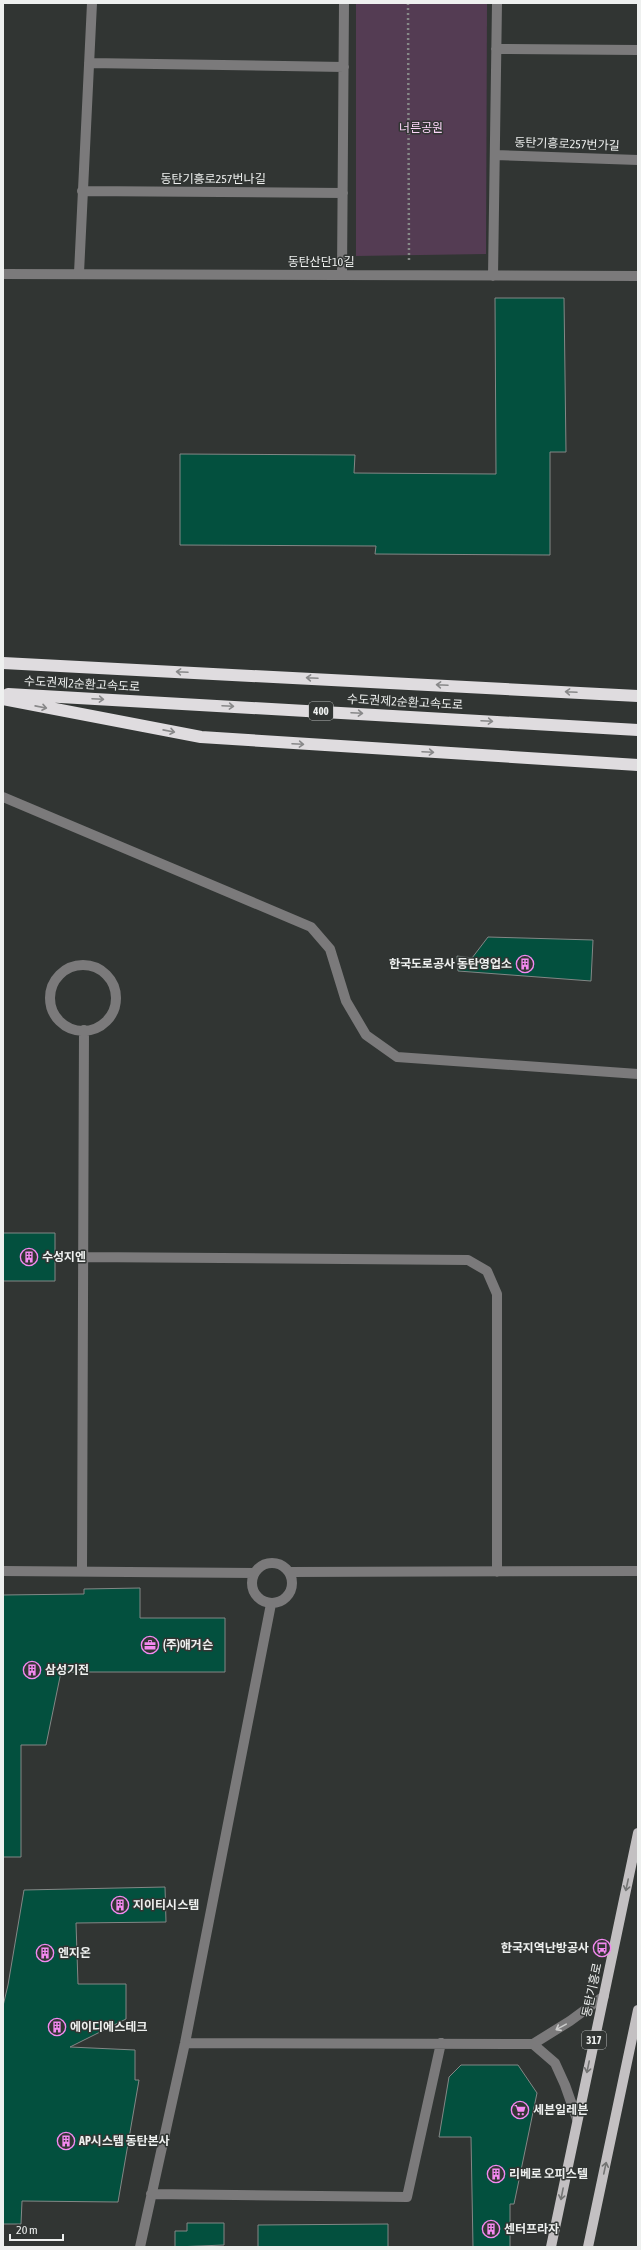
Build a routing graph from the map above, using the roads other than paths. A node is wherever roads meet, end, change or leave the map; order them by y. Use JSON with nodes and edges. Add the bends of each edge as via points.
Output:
{"nodes":[{"id":1,"x":92,"y":3,"type":"edge"},
{"id":2,"x":344,"y":3,"type":"edge"},
{"id":3,"x":497,"y":3,"type":"edge"},
{"id":4,"x":496,"y":49,"type":"junction"},
{"id":5,"x":638,"y":50,"type":"edge"},
{"id":6,"x":89,"y":63,"type":"junction"},
{"id":7,"x":344,"y":67,"type":"junction"},
{"id":8,"x":495,"y":155,"type":"junction"},
{"id":9,"x":638,"y":160,"type":"edge"},
{"id":10,"x":82,"y":191,"type":"junction"},
{"id":11,"x":343,"y":193,"type":"junction"},
{"id":12,"x":3,"y":274,"type":"edge"},
{"id":13,"x":79,"y":274,"type":"junction"},
{"id":14,"x":342,"y":275,"type":"junction"},
{"id":15,"x":493,"y":276,"type":"junction"},
{"id":16,"x":638,"y":276,"type":"edge"},
{"id":17,"x":3,"y":663,"type":"edge"},
{"id":18,"x":3,"y":694,"type":"edge"},
{"id":19,"x":638,"y":694,"type":"edge"},
{"id":20,"x":3,"y":700,"type":"edge"},
{"id":21,"x":638,"y":730,"type":"edge"},
{"id":22,"x":638,"y":765,"type":"edge"},
{"id":23,"x":3,"y":797,"type":"edge"},
{"id":24,"x":84,"y":1030,"type":"junction"},
{"id":25,"x":638,"y":1074,"type":"edge"},
{"id":26,"x":83,"y":1257,"type":"junction"},
{"id":27,"x":3,"y":1571,"type":"edge"},
{"id":28,"x":82,"y":1571,"type":"junction"},
{"id":29,"x":638,"y":1571,"type":"edge"},
{"id":30,"x":289,"y":1572,"type":"junction"},
{"id":31,"x":497,"y":1572,"type":"junction"},
{"id":32,"x":254,"y":1573,"type":"junction"},
{"id":33,"x":271,"y":1604,"type":"junction"},
{"id":34,"x":638,"y":1833,"type":"edge"},
{"id":35,"x":604,"y":1996,"type":"junction"},
{"id":36,"x":638,"y":2010,"type":"edge"},
{"id":37,"x":185,"y":2043,"type":"junction"},
{"id":38,"x":441,"y":2043,"type":"junction"},
{"id":39,"x":533,"y":2044,"type":"junction"},
{"id":40,"x":577,"y":2119,"type":"junction"},
{"id":41,"x":151,"y":2194,"type":"junction"},
{"id":42,"x":140,"y":2247,"type":"edge"},
{"id":43,"x":551,"y":2247,"type":"edge"},
{"id":44,"x":588,"y":2247,"type":"edge"}],
"edges":[{"from":1,"to":6,"type":"street"},
{"from":2,"to":7,"type":"street"},
{"from":3,"to":4,"type":"street"},
{"from":4,"to":5,"type":"street"},
{"from":4,"to":8,"type":"street"},
{"from":6,"to":7,"type":"street"},
{"from":6,"to":10,"type":"street"},
{"from":7,"to":11,"type":"street"},
{"from":8,"to":9,"type":"street","name":"동탄기흥로257번가길"},
{"from":8,"to":15,"type":"street"},
{"from":10,"to":11,"type":"street","name":"동탄기흥로257번나길"},
{"from":10,"to":13,"type":"street"},
{"from":11,"to":14,"type":"street"},
{"from":12,"to":13,"type":"street","name":"동탄산단10길"},
{"from":13,"to":14,"type":"street","name":"동탄산단10길"},
{"from":14,"to":15,"type":"street","name":"동탄산단10길"},
{"from":15,"to":16,"type":"street","name":"동탄산단10길"},
{"from":19,"to":17,"type":"highway","name":"수도권제2순환고속도로","one_way":true},
{"from":18,"to":21,"type":"highway","name":"수도권제2순환고속도로","number":"400","one_way":true},
{"from":20,"to":22,"type":"highway","one_way":true,"via":[[201,737]]},
{"from":23,"to":25,"type":"street","via":[[312,928],[330,949],[346,1001],[366,1035],[396,1057]]},
{"from":24,"to":24,"type":"street","via":[[100,1026],[108,1019],[117,1000],[115,989],[103,971],[93,966],[82,965],[71,967],[55,980],[50,1001],[59,1021],[68,1027]]},
{"from":24,"to":26,"type":"street"},
{"from":26,"to":28,"type":"street"},
{"from":26,"to":31,"type":"street","via":[[468,1260],[487,1271],[497,1294]]},
{"from":27,"to":28,"type":"street"},
{"from":28,"to":32,"type":"street"},
{"from":29,"to":31,"type":"street"},
{"from":30,"to":31,"type":"street"},
{"from":30,"to":32,"type":"street","via":[[279,1564],[272,1563],[265,1564]]},
{"from":30,"to":33,"type":"street","via":[[292,1584],[288,1596]]},
{"from":32,"to":33,"type":"street","via":[[254,1593],[258,1598]]},
{"from":33,"to":37,"type":"street"},
{"from":34,"to":35,"type":"main road","name":"동탄기흥로","number":"317","one_way":true},
{"from":35,"to":39,"type":"street","one_way":true},
{"from":35,"to":40,"type":"main road","name":"동탄기흥로","number":"317","one_way":true},
{"from":44,"to":36,"type":"main road","one_way":true},
{"from":37,"to":38,"type":"street"},
{"from":37,"to":41,"type":"street"},
{"from":38,"to":39,"type":"street"},
{"from":38,"to":41,"type":"street","via":[[407,2197]]},
{"from":39,"to":40,"type":"street","via":[[555,2063]]},
{"from":40,"to":43,"type":"main road","name":"동탄기흥로","number":"317","one_way":true},
{"from":41,"to":42,"type":"street"}]}
